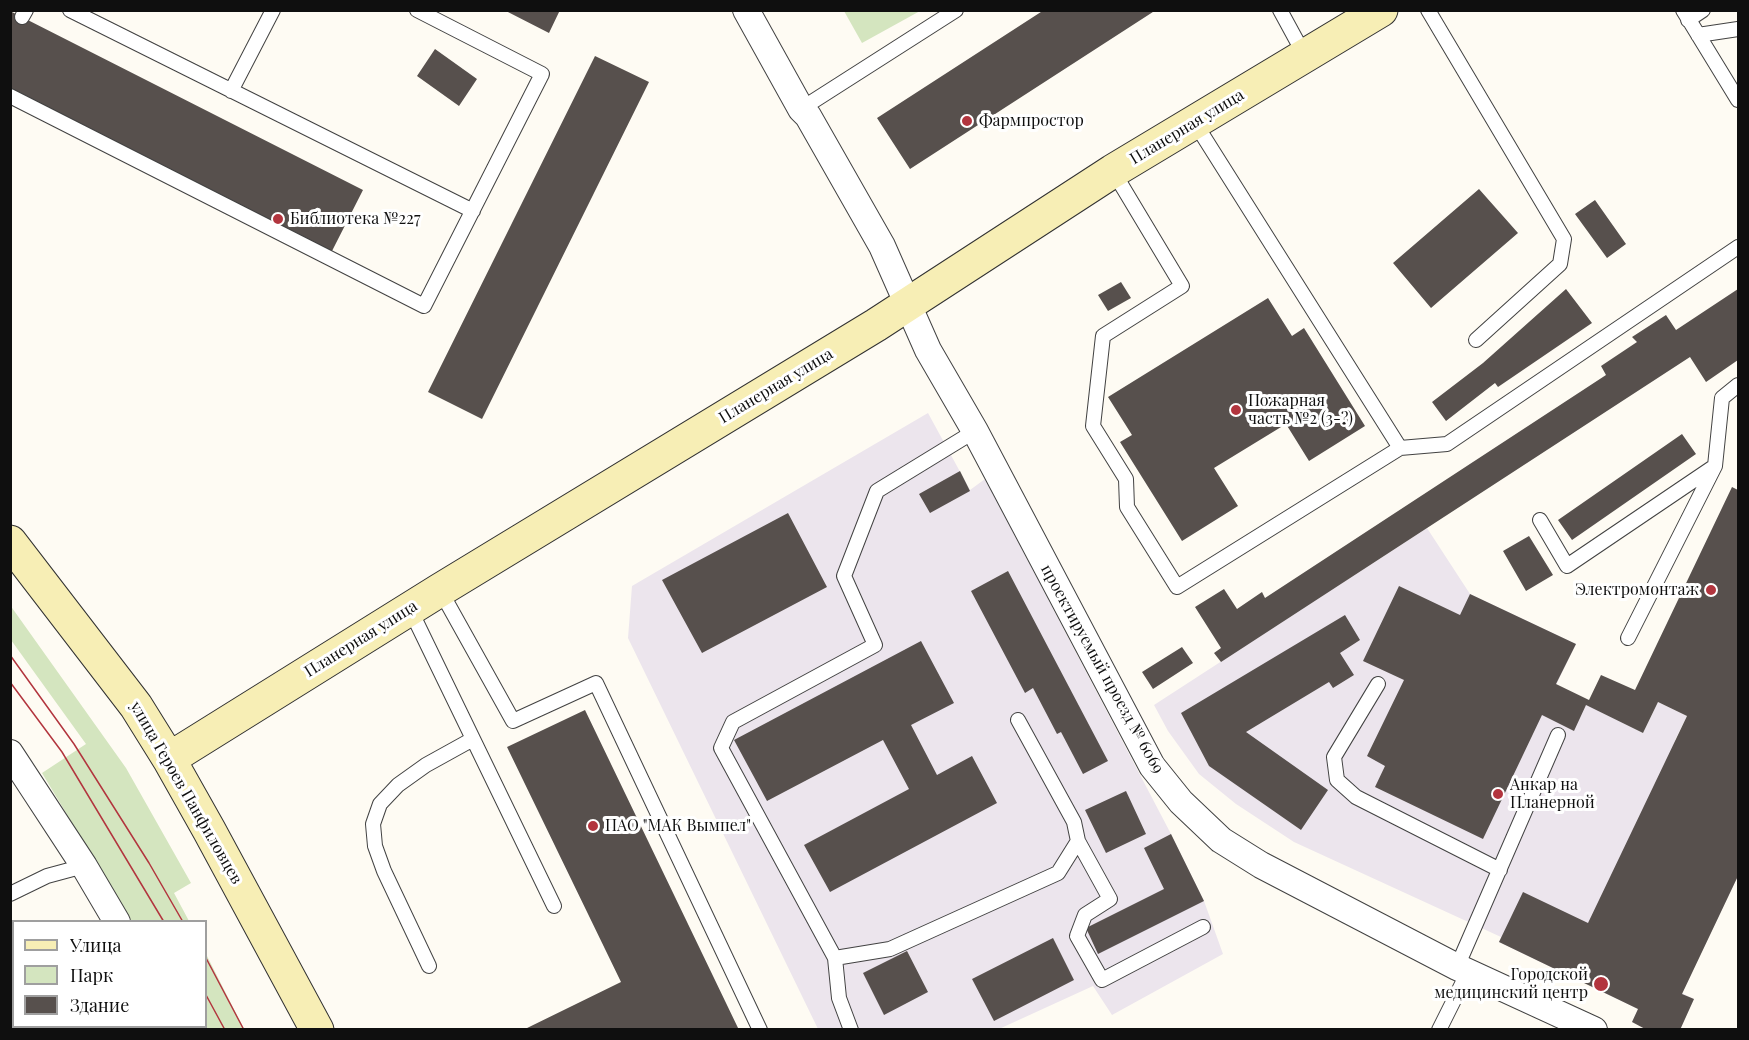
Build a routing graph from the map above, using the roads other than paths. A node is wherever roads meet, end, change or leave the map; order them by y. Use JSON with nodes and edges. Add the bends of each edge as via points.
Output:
{"nodes":[{"id":1,"x":70,"y":10,"type":"edge"},
{"id":2,"x":273,"y":10,"type":"edge"},
{"id":3,"x":417,"y":10,"type":"edge"},
{"id":4,"x":746,"y":10,"type":"edge"},
{"id":5,"x":956,"y":10,"type":"edge"},
{"id":6,"x":1280,"y":10,"type":"edge"},
{"id":7,"x":1381,"y":10,"type":"edge"},
{"id":8,"x":1428,"y":10,"type":"edge"},
{"id":9,"x":1703,"y":10,"type":"edge"},
{"id":10,"x":1685,"y":15,"type":"edge"},
{"id":11,"x":1738,"y":29,"type":"edge"},
{"id":12,"x":1698,"y":35,"type":"junction"},
{"id":13,"x":1305,"y":56,"type":"junction"},
{"id":14,"x":231,"y":91,"type":"junction"},
{"id":15,"x":10,"y":96,"type":"edge"},
{"id":16,"x":1738,"y":100,"type":"edge"},
{"id":17,"x":801,"y":109,"type":"junction"},
{"id":18,"x":1195,"y":123,"type":"junction"},
{"id":19,"x":1113,"y":171,"type":"junction"},
{"id":20,"x":473,"y":211,"type":"junction"},
{"id":21,"x":1738,"y":247,"type":"edge"},
{"id":22,"x":908,"y":305,"type":"junction"},
{"id":23,"x":1476,"y":339,"type":"dead end"},
{"id":24,"x":1738,"y":385,"type":"edge"},
{"id":25,"x":975,"y":431,"type":"junction"},
{"id":26,"x":1400,"y":448,"type":"junction"},
{"id":27,"x":1715,"y":466,"type":"junction"},
{"id":28,"x":1540,"y":520,"type":"dead end"},
{"id":29,"x":10,"y":542,"type":"edge"},
{"id":30,"x":440,"y":590,"type":"junction"},
{"id":31,"x":410,"y":609,"type":"junction"},
{"id":32,"x":1628,"y":638,"type":"dead end"},
{"id":33,"x":1378,"y":684,"type":"dead end"},
{"id":34,"x":1018,"y":720,"type":"dead end"},
{"id":35,"x":1558,"y":735,"type":"dead end"},
{"id":36,"x":473,"y":739,"type":"junction"},
{"id":37,"x":10,"y":753,"type":"edge"},
{"id":38,"x":169,"y":759,"type":"junction"},
{"id":39,"x":1078,"y":841,"type":"junction"},
{"id":40,"x":84,"y":866,"type":"junction"},
{"id":41,"x":1500,"y":870,"type":"junction"},
{"id":42,"x":10,"y":894,"type":"edge"},
{"id":43,"x":554,"y":906,"type":"dead end"},
{"id":44,"x":116,"y":920,"type":"edge"},
{"id":45,"x":1203,"y":927,"type":"dead end"},
{"id":46,"x":835,"y":958,"type":"junction"},
{"id":47,"x":429,"y":966,"type":"dead end"},
{"id":48,"x":1462,"y":969,"type":"junction"},
{"id":49,"x":317,"y":1029,"type":"edge"},
{"id":50,"x":760,"y":1029,"type":"edge"},
{"id":51,"x":851,"y":1029,"type":"edge"},
{"id":52,"x":1439,"y":1029,"type":"edge"},
{"id":53,"x":1594,"y":1029,"type":"edge"}],
"edges":[{"from":1,"to":14,"type":"lane"},
{"from":2,"to":14,"type":"lane"},
{"from":3,"to":20,"type":"lane","via":[[542,74]]},
{"from":4,"to":17,"type":"street","name":"проектируемый проезд № 6069"},
{"from":5,"to":17,"type":"lane"},
{"from":6,"to":13,"type":"lane"},
{"from":7,"to":13,"type":"main road","name":"Планерная улица"},
{"from":8,"to":23,"type":"lane","via":[[1564,239],[1560,264]]},
{"from":9,"to":10,"type":"lane"},
{"from":10,"to":12,"type":"lane"},
{"from":11,"to":12,"type":"lane"},
{"from":12,"to":16,"type":"lane"},
{"from":13,"to":18,"type":"main road","name":"Планерная улица"},
{"from":14,"to":20,"type":"lane"},
{"from":15,"to":20,"type":"lane","via":[[424,306]]},
{"from":17,"to":22,"type":"street","name":"проектируемый проезд № 6069","via":[[882,246]]},
{"from":18,"to":19,"type":"main road","name":"Планерная улица"},
{"from":18,"to":26,"type":"lane"},
{"from":19,"to":22,"type":"main road","name":"Планерная улица"},
{"from":19,"to":26,"type":"lane","via":[[1182,286],[1102,336],[1092,426],[1126,479],[1127,507],[1177,587]]},
{"from":21,"to":26,"type":"lane","via":[[1447,444]]},
{"from":22,"to":25,"type":"street","name":"проектируемый проезд № 6069","via":[[928,350]]},
{"from":22,"to":30,"type":"main road","name":"Планерная улица"},
{"from":24,"to":27,"type":"lane","via":[[1722,398]]},
{"from":25,"to":46,"type":"lane","via":[[877,491],[844,576],[874,645],[733,722],[721,748]]},
{"from":25,"to":48,"type":"street","name":"проектируемый проезд № 6069","via":[[1152,766],[1181,802],[1221,840],[1261,865]]},
{"from":27,"to":28,"type":"lane","via":[[1567,566]]},
{"from":27,"to":32,"type":"lane"},
{"from":29,"to":38,"type":"main road","name":"улица Героев Панфиловцев","via":[[136,706]]},
{"from":30,"to":31,"type":"main road","name":"Планерная улица"},
{"from":30,"to":50,"type":"lane","via":[[513,721],[596,683]]},
{"from":31,"to":36,"type":"lane"},
{"from":31,"to":38,"type":"main road","name":"Планерная улица"},
{"from":33,"to":41,"type":"lane","via":[[1334,757],[1337,780],[1356,797]]},
{"from":34,"to":39,"type":"lane","via":[[1074,822]]},
{"from":35,"to":41,"type":"lane"},
{"from":36,"to":43,"type":"lane"},
{"from":36,"to":47,"type":"lane","via":[[398,785],[380,804],[373,824],[375,846],[384,871]]},
{"from":37,"to":40,"type":"street"},
{"from":38,"to":49,"type":"main road","name":"улица Героев Панфиловцев"},
{"from":39,"to":45,"type":"lane","via":[[1110,899],[1085,915],[1077,936],[1102,980]]},
{"from":39,"to":46,"type":"lane","via":[[1058,873],[890,949]]},
{"from":40,"to":42,"type":"lane","via":[[47,876]]},
{"from":40,"to":44,"type":"street"},
{"from":41,"to":48,"type":"lane"},
{"from":46,"to":51,"type":"lane","via":[[839,998]]},
{"from":48,"to":52,"type":"lane"},
{"from":48,"to":53,"type":"street","name":"проектируемый проезд № 6069"}]}
